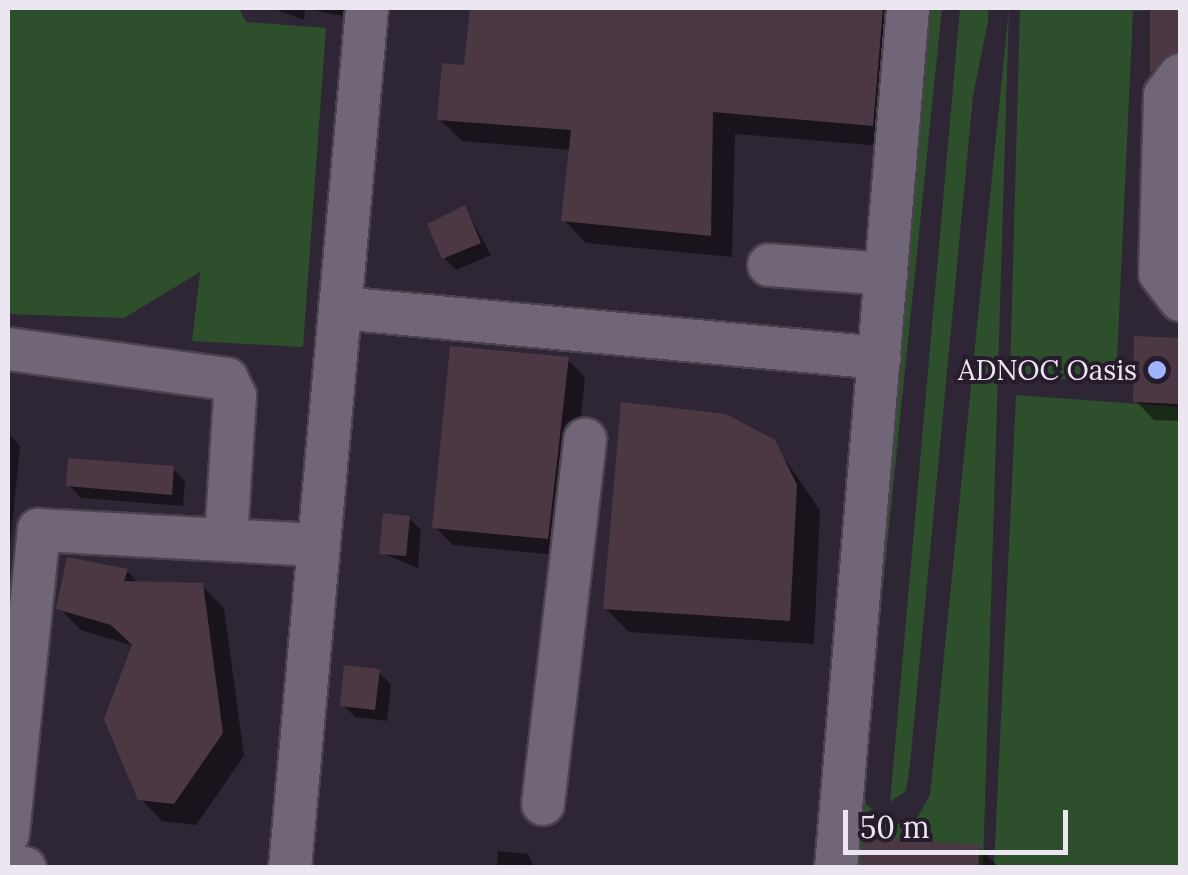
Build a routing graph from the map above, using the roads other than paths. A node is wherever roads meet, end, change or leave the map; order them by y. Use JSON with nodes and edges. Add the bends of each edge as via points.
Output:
{"nodes":[{"id":1,"x":367,"y":8,"type":"edge"},
{"id":2,"x":910,"y":14,"type":"edge"},
{"id":3,"x":1180,"y":75,"type":"edge"},
{"id":4,"x":769,"y":265,"type":"dead end"},
{"id":5,"x":887,"y":274,"type":"junction"},
{"id":6,"x":1180,"y":300,"type":"edge"},
{"id":7,"x":340,"y":308,"type":"junction"},
{"id":8,"x":8,"y":349,"type":"edge"},
{"id":9,"x":880,"y":358,"type":"junction"},
{"id":10,"x":585,"y":439,"type":"dead end"},
{"id":11,"x":226,"y":538,"type":"junction"},
{"id":12,"x":319,"y":545,"type":"junction"},
{"id":13,"x":13,"y":714,"type":"edge"},
{"id":14,"x":543,"y":804,"type":"dead end"},
{"id":15,"x":8,"y":834,"type":"edge"},
{"id":16,"x":8,"y":866,"type":"edge"},
{"id":17,"x":25,"y":868,"type":"edge"},
{"id":18,"x":290,"y":868,"type":"edge"},
{"id":19,"x":836,"y":868,"type":"edge"}],
"edges":[{"from":1,"to":7,"type":"lane"},
{"from":2,"to":5,"type":"lane"},
{"from":3,"to":6,"type":"lane","via":[[1165,96],[1160,273]]},
{"from":4,"to":5,"type":"lane"},
{"from":5,"to":9,"type":"lane"},
{"from":7,"to":9,"type":"lane"},
{"from":7,"to":12,"type":"lane"},
{"from":8,"to":11,"type":"lane","via":[[228,379],[235,396]]},
{"from":9,"to":19,"type":"lane"},
{"from":10,"to":14,"type":"lane"},
{"from":11,"to":12,"type":"lane"},
{"from":11,"to":13,"type":"lane","via":[[39,530]]},
{"from":12,"to":18,"type":"lane"},
{"from":13,"to":15,"type":"lane"},
{"from":16,"to":17,"type":"lane"}]}
